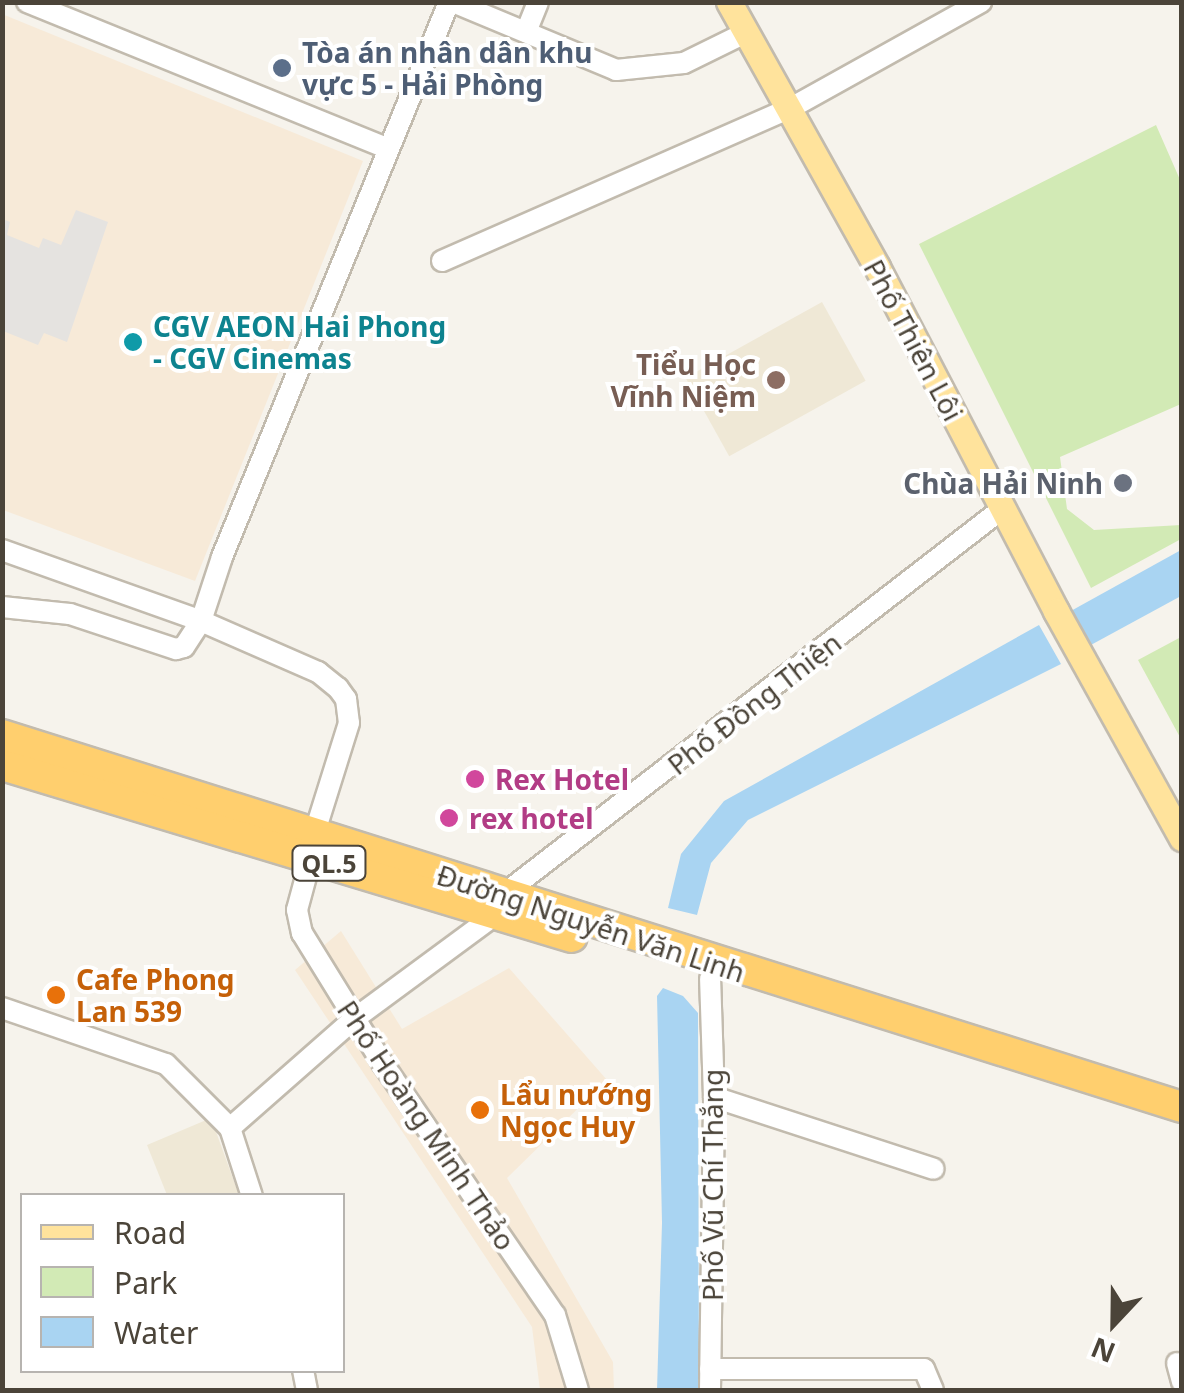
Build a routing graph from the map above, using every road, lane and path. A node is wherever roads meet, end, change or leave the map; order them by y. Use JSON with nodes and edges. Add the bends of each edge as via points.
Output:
{"nodes":[{"id":1,"x":28,"y":2,"type":"edge"},
{"id":2,"x":451,"y":2,"type":"edge"},
{"id":3,"x":538,"y":2,"type":"edge"},
{"id":4,"x":729,"y":2,"type":"edge"},
{"id":5,"x":981,"y":2,"type":"edge"},
{"id":6,"x":526,"y":32,"type":"junction"},
{"id":7,"x":744,"y":33,"type":"junction"},
{"id":8,"x":789,"y":109,"type":"junction"},
{"id":9,"x":387,"y":148,"type":"junction"},
{"id":10,"x":442,"y":261,"type":"dead end"},
{"id":11,"x":1002,"y":508,"type":"junction"},
{"id":12,"x":2,"y":550,"type":"edge"},
{"id":13,"x":2,"y":607,"type":"edge"},
{"id":14,"x":201,"y":621,"type":"junction"},
{"id":15,"x":2,"y":735,"type":"edge"},
{"id":16,"x":2,"y":765,"type":"edge"},
{"id":17,"x":1182,"y":838,"type":"edge"},
{"id":18,"x":312,"y":846,"type":"junction"},
{"id":19,"x":500,"y":905,"type":"junction"},
{"id":20,"x":707,"y":969,"type":"junction"},
{"id":21,"x":2,"y":1008,"type":"edge"},
{"id":22,"x":354,"y":1019,"type":"junction"},
{"id":23,"x":714,"y":1098,"type":"junction"},
{"id":24,"x":1182,"y":1107,"type":"edge"},
{"id":25,"x":1182,"y":1127,"type":"edge"},
{"id":26,"x":230,"y":1128,"type":"junction"},
{"id":27,"x":934,"y":1168,"type":"dead end"},
{"id":28,"x":251,"y":1193,"type":"edge"},
{"id":29,"x":710,"y":1380,"type":"edge"},
{"id":30,"x":578,"y":1390,"type":"edge"},
{"id":31,"x":934,"y":1390,"type":"edge"}],
"edges":[{"from":1,"to":9,"type":"street"},
{"from":2,"to":6,"type":"street"},
{"from":2,"to":9,"type":"street"},
{"from":3,"to":6,"type":"street"},
{"from":4,"to":7,"type":"main road","name":"Phố Thiên Lôi"},
{"from":5,"to":8,"type":"street"},
{"from":6,"to":7,"type":"street","via":[[616,70],[684,63]]},
{"from":7,"to":8,"type":"main road","name":"Phố Thiên Lôi"},
{"from":8,"to":10,"type":"street"},
{"from":8,"to":11,"type":"main road","name":"Phố Thiên Lôi"},
{"from":9,"to":14,"type":"street"},
{"from":11,"to":17,"type":"main road","name":"Phố Thiên Lôi"},
{"from":11,"to":19,"type":"street","name":"Phố Đồng Thiện"},
{"from":12,"to":14,"type":"street","name":"Phố Hoàng Minh Thảo"},
{"from":13,"to":14,"type":"street","via":[[70,614],[176,650]]},
{"from":14,"to":18,"type":"street","name":"Phố Hoàng Minh Thảo","via":[[318,672],[346,699],[349,723]]},
{"from":15,"to":18,"type":"highway","name":"Đường Nguyễn Văn Linh","number":"QL.5"},
{"from":16,"to":18,"type":"highway","name":"Đường Nguyễn Văn Linh","number":"QL.5"},
{"from":18,"to":19,"type":"highway","name":"Đường Nguyễn Văn Linh","number":"QL.5"},
{"from":18,"to":22,"type":"street","name":"Phố Hoàng Minh Thảo","via":[[297,923]]},
{"from":19,"to":20,"type":"highway","name":"Đường Nguyễn Văn Linh","number":"QL.5"},
{"from":19,"to":22,"type":"street","name":"Phố Đồng Thiện"},
{"from":20,"to":23,"type":"street","name":"Phố Vũ Chí Thắng"},
{"from":20,"to":24,"type":"highway","name":"Đường Nguyễn Văn Linh","number":"QL.5"},
{"from":20,"to":25,"type":"highway","name":"Đường Nguyễn Văn Linh","number":"QL.5"},
{"from":21,"to":26,"type":"street","via":[[166,1064]]},
{"from":22,"to":26,"type":"street","name":"Phố Đồng Thiện"},
{"from":22,"to":30,"type":"street","name":"Phố Hoàng Minh Thảo","via":[[555,1315]]},
{"from":23,"to":27,"type":"street"},
{"from":23,"to":29,"type":"street","name":"Phố Vũ Chí Thắng"},
{"from":26,"to":28,"type":"street"},
{"from":29,"to":31,"type":"street","via":[[924,1369]]}]}
